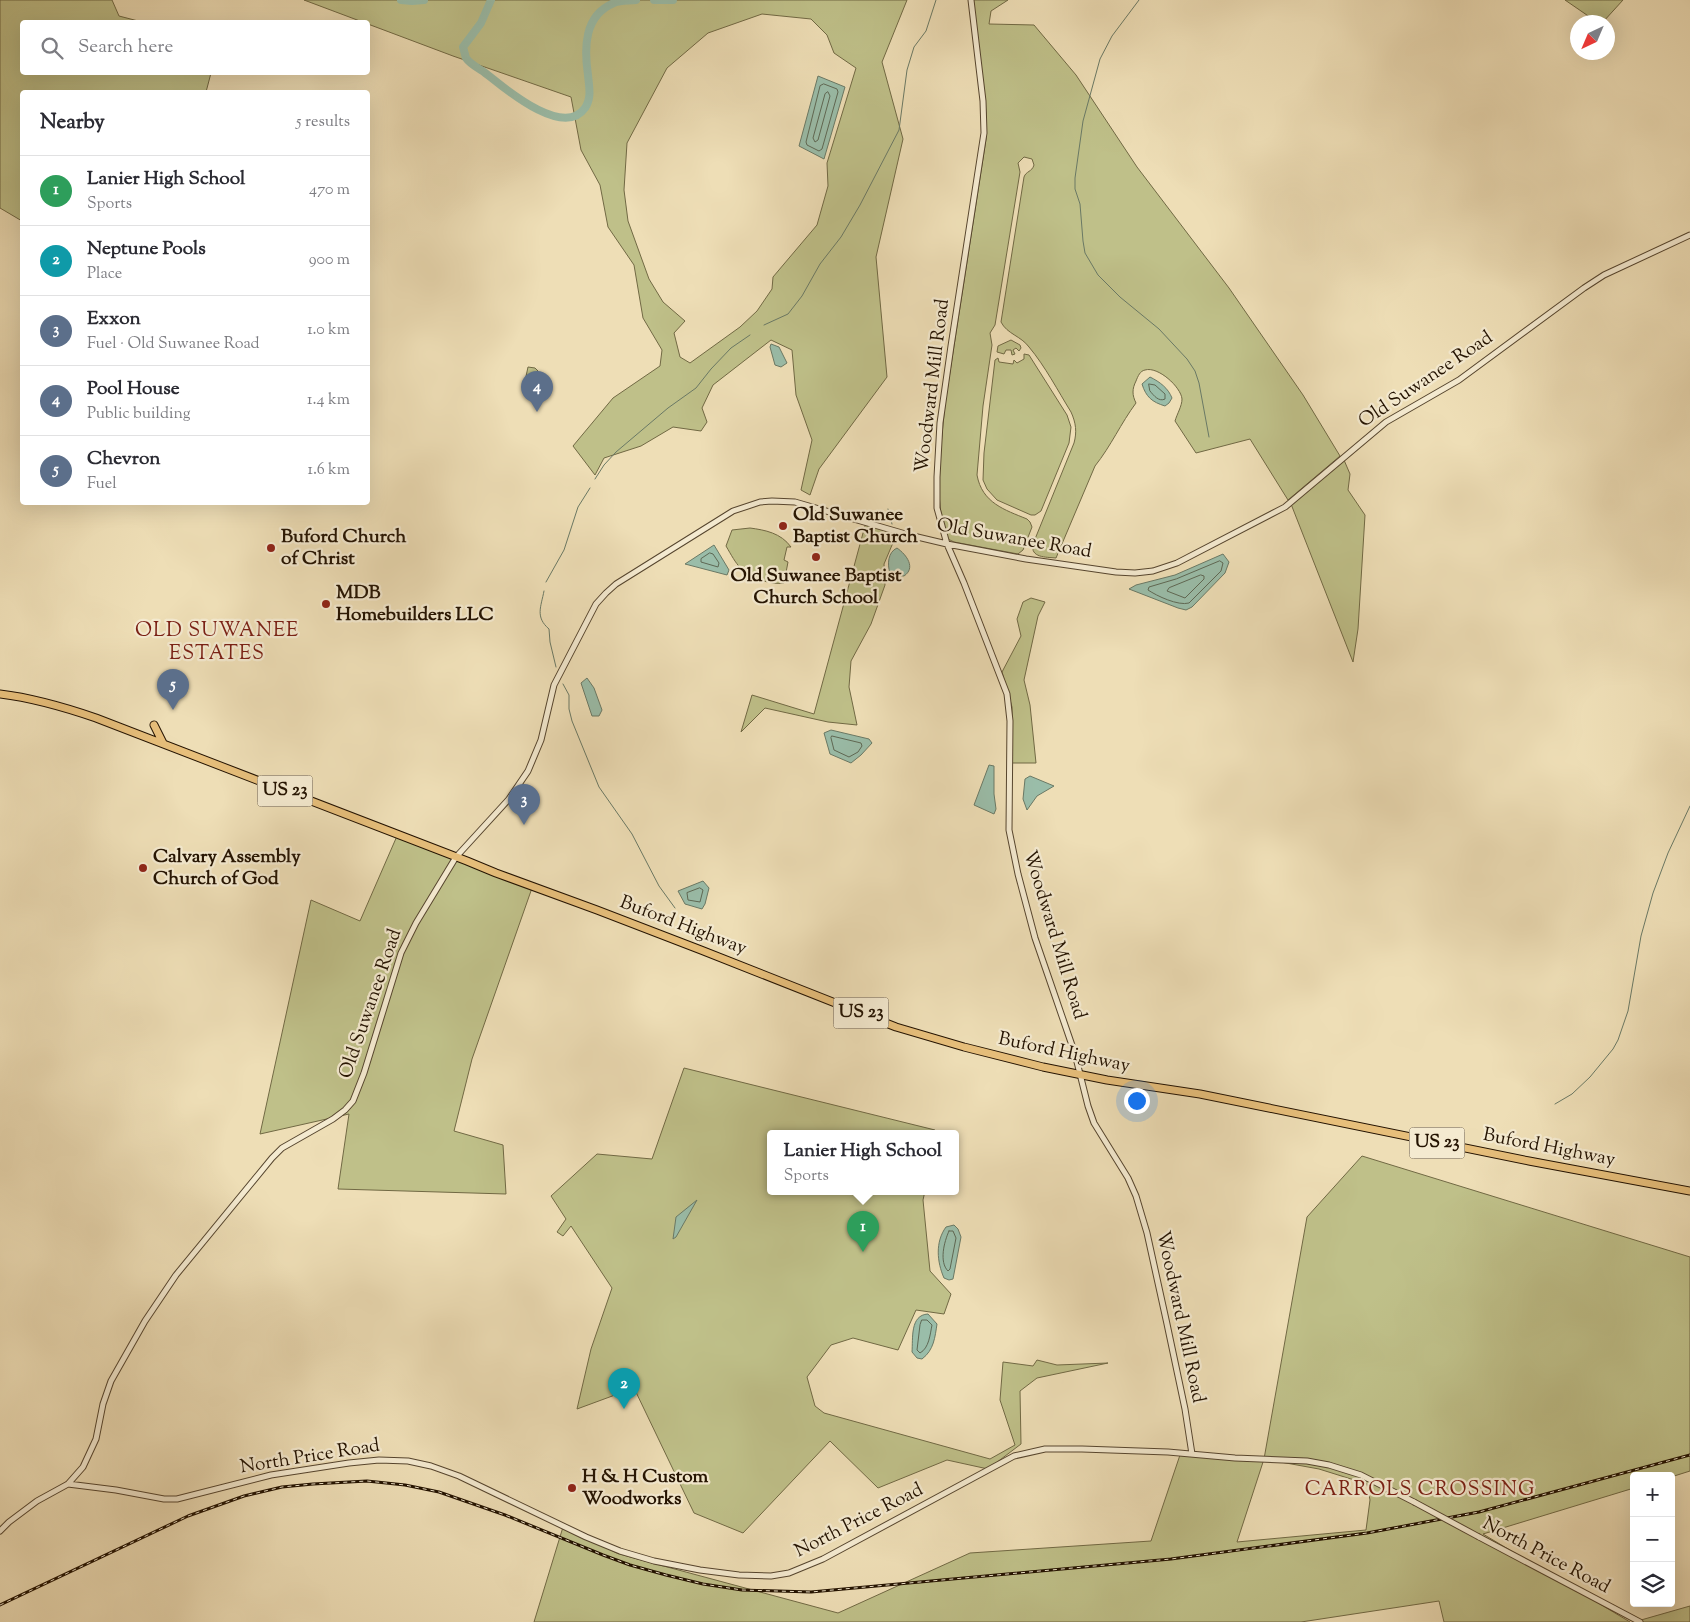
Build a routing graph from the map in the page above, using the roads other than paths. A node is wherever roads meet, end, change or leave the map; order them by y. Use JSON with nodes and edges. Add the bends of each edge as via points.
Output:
{"nodes":[{"id":1,"x":971,"y":0,"type":"edge"},
{"id":2,"x":1690,"y":235,"type":"edge"},
{"id":3,"x":946,"y":544,"type":"junction"},
{"id":4,"x":0,"y":694,"type":"edge"},
{"id":5,"x":154,"y":725,"type":"dead end"},
{"id":6,"x":163,"y":743,"type":"junction"},
{"id":7,"x":456,"y":857,"type":"junction"},
{"id":8,"x":1081,"y":1075,"type":"junction"},
{"id":9,"x":1690,"y":1191,"type":"edge"},
{"id":10,"x":1192,"y":1454,"type":"junction"},
{"id":11,"x":68,"y":1484,"type":"junction"},
{"id":12,"x":0,"y":1531,"type":"edge"},
{"id":13,"x":1640,"y":1622,"type":"edge"}],
"edges":[{"from":1,"to":3,"type":"street","name":"Woodward Mill Road","via":[[984,133],[940,423],[936,494]]},
{"from":2,"to":3,"type":"street","name":"Old Suwanee Road","via":[[1604,275],[1459,380],[1386,422],[1285,507],[1177,563],[1153,571],[1116,572]]},
{"from":3,"to":7,"type":"street","name":"Old Suwanee Road","via":[[808,505],[767,501],[733,511],[623,580],[596,604],[554,686],[541,740],[528,770],[505,804]]},
{"from":3,"to":8,"type":"street","name":"Woodward Mill Road","via":[[1007,694],[1010,721],[1008,830],[1035,938]]},
{"from":4,"to":6,"type":"main road","number":"US 23","via":[[54,704]]},
{"from":5,"to":6,"type":"main road"},
{"from":6,"to":7,"type":"main road","number":"US 23"},
{"from":7,"to":8,"type":"main road","name":"Buford Highway","number":"US 23","via":[[896,1027]]},
{"from":7,"to":11,"type":"street","name":"Old Suwanee Road","via":[[401,953],[353,1101],[333,1119],[282,1148],[171,1282],[111,1381],[91,1451],[83,1467]]},
{"from":8,"to":9,"type":"main road","name":"Buford Highway","number":"US 23","via":[[1200,1094]]},
{"from":8,"to":10,"type":"street","name":"Woodward Mill Road","via":[[1094,1123],[1128,1178],[1144,1220]]},
{"from":10,"to":11,"type":"street","name":"North Price Road","via":[[1129,1450],[1031,1451],[1014,1456],[823,1559],[771,1576],[700,1570],[620,1551],[459,1476],[408,1461],[348,1463],[271,1476],[177,1499]]},
{"from":10,"to":13,"type":"street","name":"North Price Road","bridge":true,"via":[[1307,1461],[1361,1475]]},
{"from":11,"to":12,"type":"street","via":[[37,1501]]}]}
